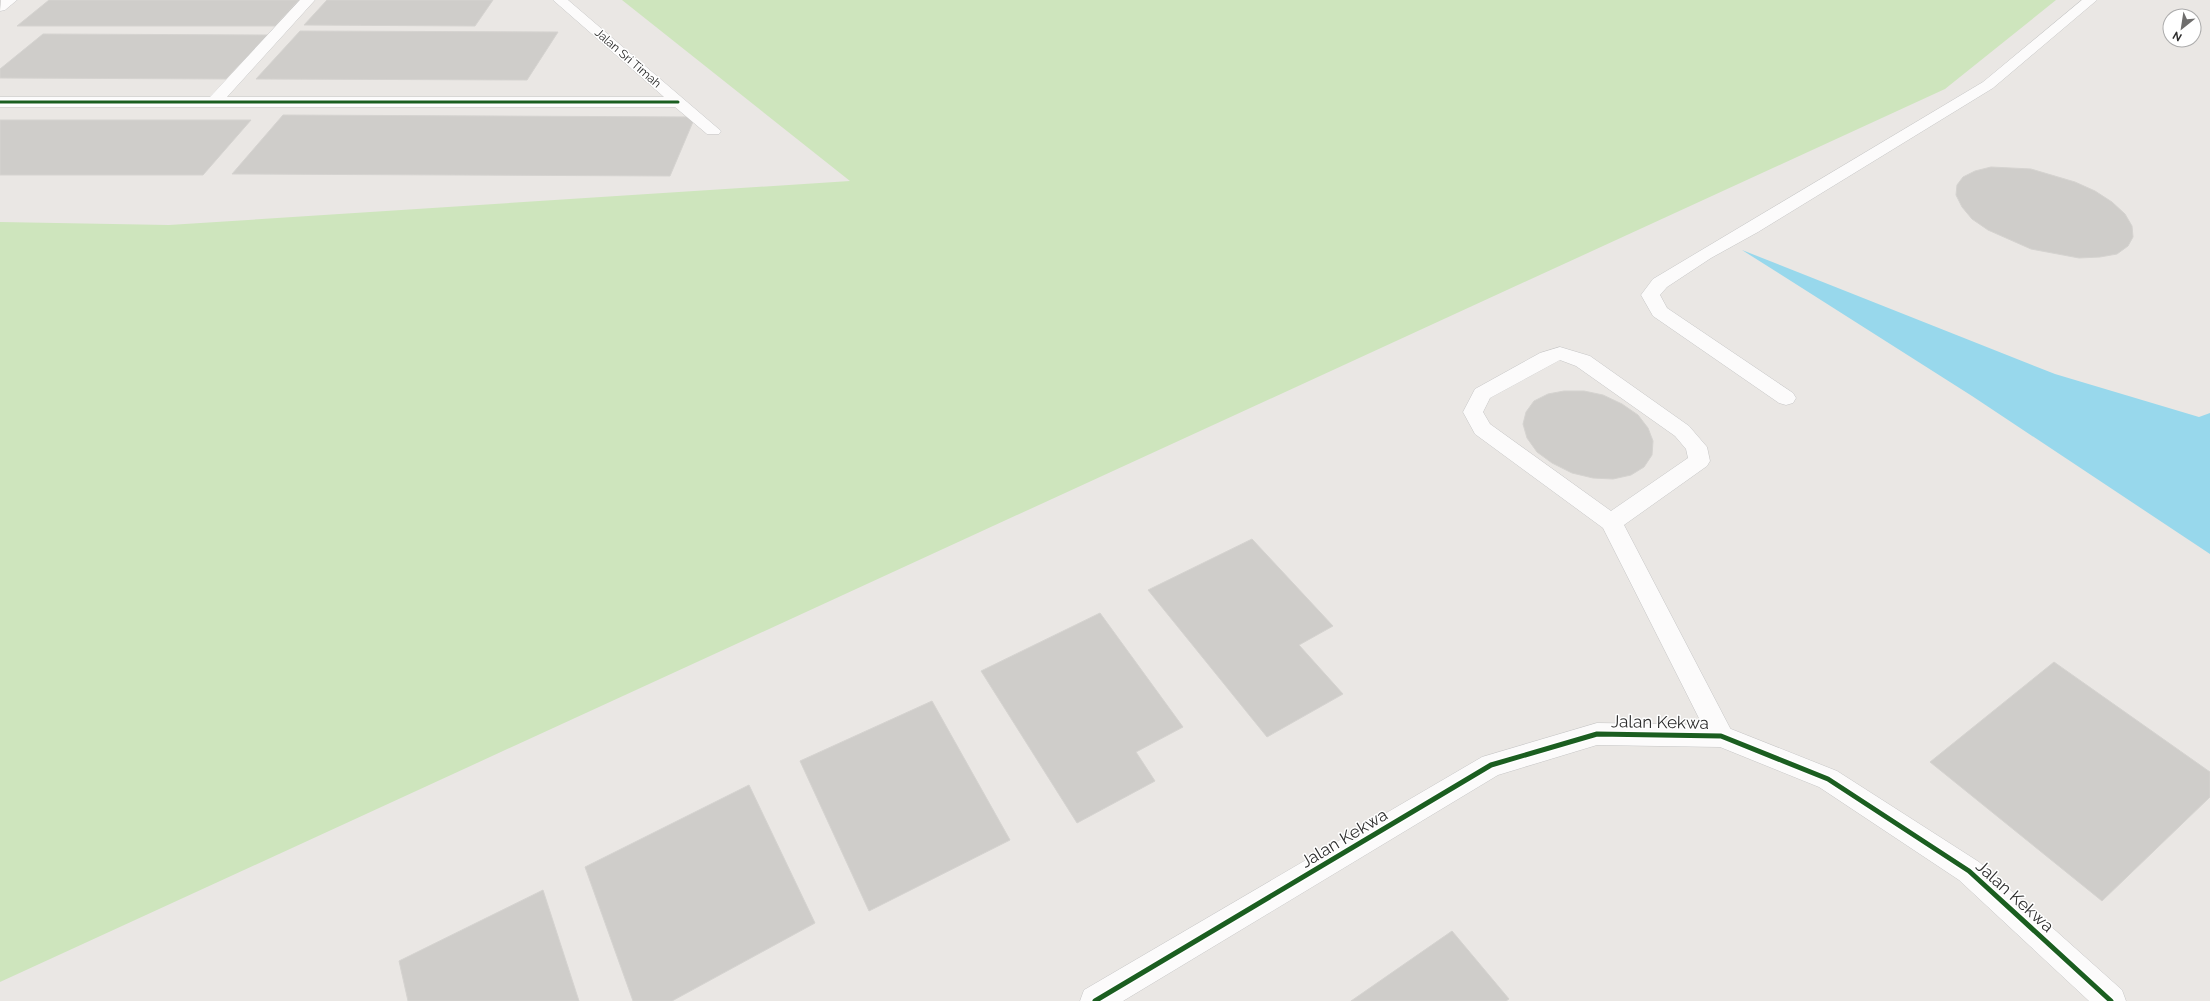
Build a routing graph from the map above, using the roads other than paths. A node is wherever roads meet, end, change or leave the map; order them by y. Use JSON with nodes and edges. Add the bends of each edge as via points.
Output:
{"nodes":[{"id":1,"x":10,"y":0,"type":"edge"},
{"id":2,"x":308,"y":0,"type":"edge"},
{"id":3,"x":560,"y":0,"type":"edge"},
{"id":4,"x":2090,"y":0,"type":"edge"},
{"id":5,"x":0,"y":7,"type":"edge"},
{"id":6,"x":215,"y":101,"type":"junction"},
{"id":7,"x":0,"y":102,"type":"edge"},
{"id":8,"x":678,"y":102,"type":"junction"},
{"id":9,"x":713,"y":131,"type":"dead end"},
{"id":10,"x":1786,"y":398,"type":"dead end"},
{"id":11,"x":1611,"y":522,"type":"junction"},
{"id":12,"x":1721,"y":736,"type":"junction"},
{"id":13,"x":1095,"y":1001,"type":"edge"},
{"id":14,"x":2111,"y":1001,"type":"edge"}],
"edges":[{"from":1,"to":5,"type":"street"},
{"from":2,"to":6,"type":"street"},
{"from":3,"to":8,"type":"street","name":"Jalan Sri Timah"},
{"from":4,"to":10,"type":"street","via":[[1988,85],[1705,254],[1660,283],[1650,295],[1660,312]]},
{"from":6,"to":7,"type":"street"},
{"from":6,"to":8,"type":"street"},
{"from":8,"to":9,"type":"street","name":"Jalan Sri Timah"},
{"from":11,"to":11,"type":"street","via":[[1699,461],[1696,447],[1682,431],[1582,361],[1560,354],[1547,358],[1482,394],[1473,412],[1482,429]]},
{"from":11,"to":12,"type":"street"},
{"from":12,"to":13,"type":"street","name":"Jalan Kekwa","via":[[1597,734],[1491,765]]},
{"from":12,"to":14,"type":"street","name":"Jalan Kekwa","via":[[1828,779],[1969,871]]}]}
